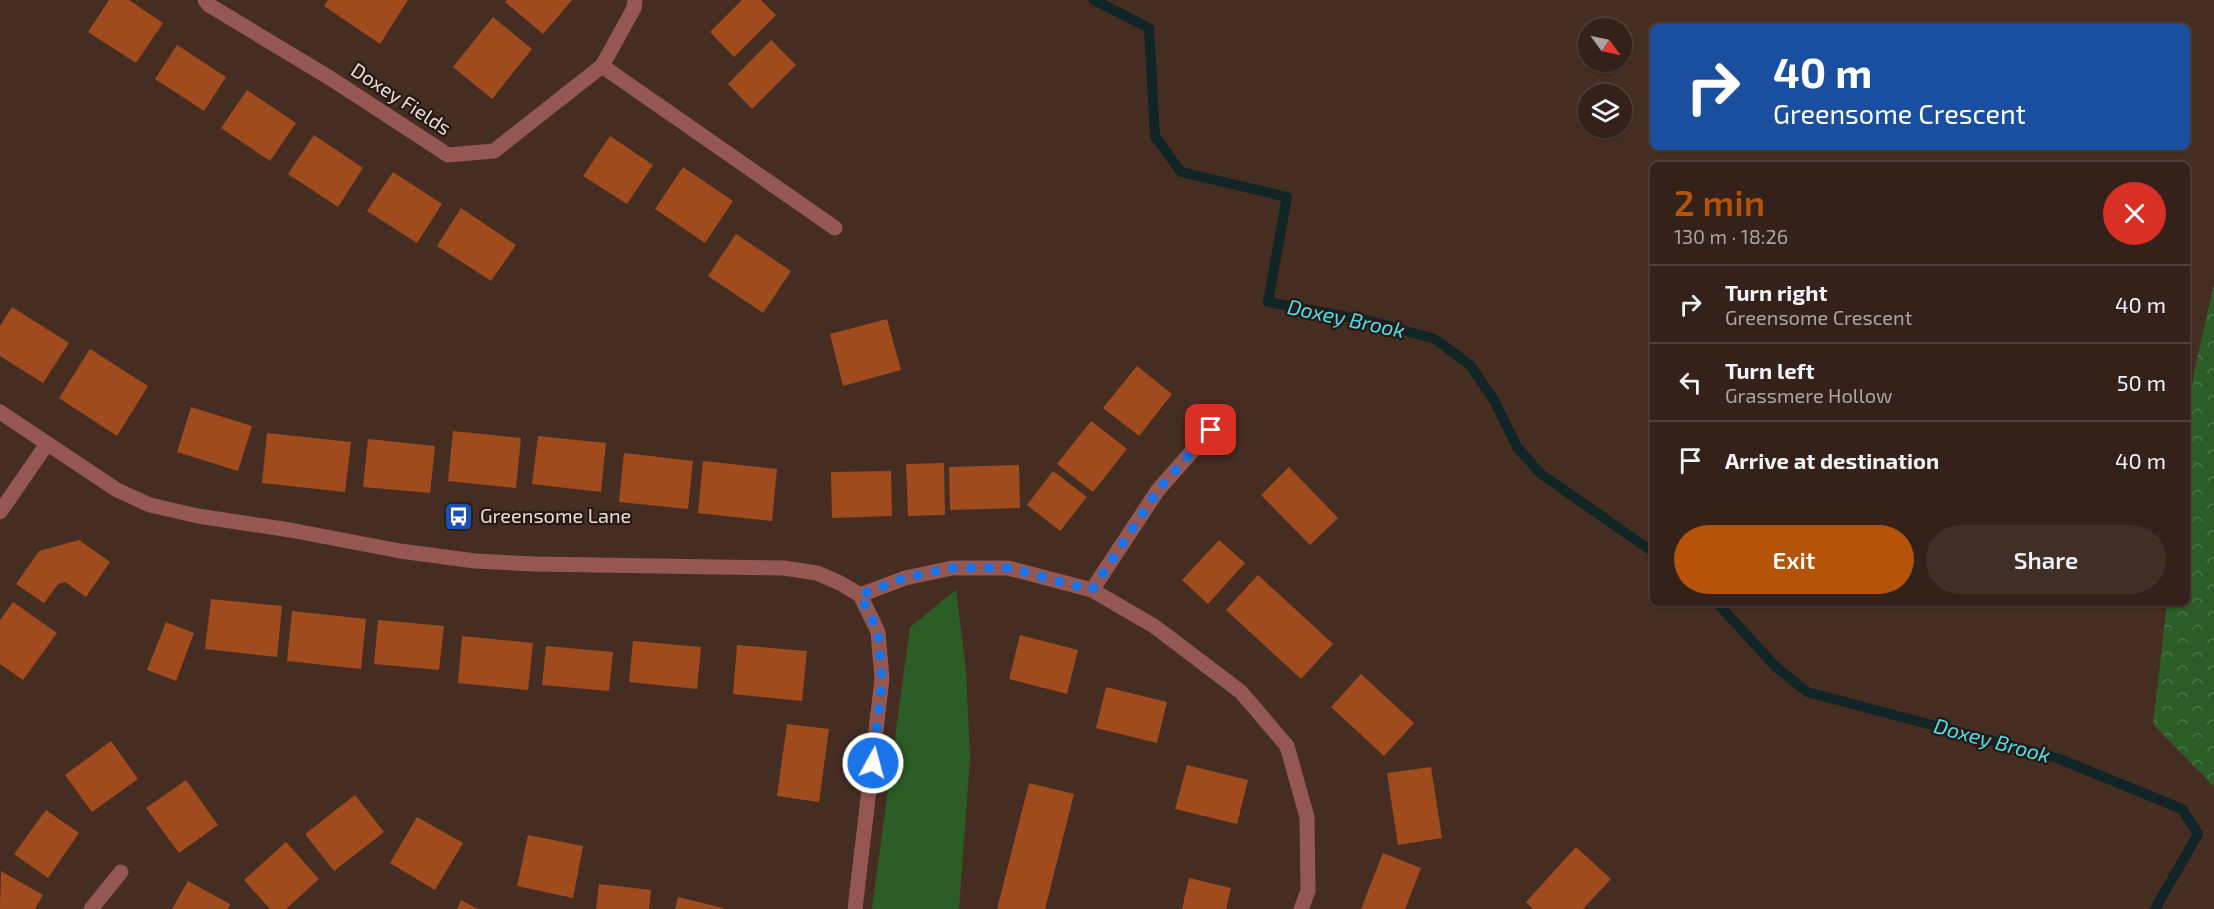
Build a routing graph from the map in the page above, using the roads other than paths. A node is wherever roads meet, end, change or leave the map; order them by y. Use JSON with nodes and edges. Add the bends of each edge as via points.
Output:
{"nodes":[{"id":1,"x":205,"y":0,"type":"edge"},
{"id":2,"x":635,"y":0,"type":"edge"},
{"id":3,"x":602,"y":66,"type":"junction"},
{"id":4,"x":835,"y":228,"type":"dead end"},
{"id":5,"x":0,"y":412,"type":"edge"},
{"id":6,"x":1224,"y":415,"type":"dead end"},
{"id":7,"x":46,"y":444,"type":"junction"},
{"id":8,"x":0,"y":512,"type":"edge"},
{"id":9,"x":1092,"y":590,"type":"junction"},
{"id":10,"x":860,"y":595,"type":"junction"},
{"id":11,"x":121,"y":872,"type":"dead end"},
{"id":12,"x":91,"y":909,"type":"edge"},
{"id":13,"x":855,"y":909,"type":"edge"},
{"id":14,"x":1300,"y":909,"type":"edge"}],
"edges":[{"from":1,"to":3,"type":"street","name":"Doxey Fields","via":[[448,155],[494,151]]},
{"from":2,"to":3,"type":"street","name":"Doxey Fields"},
{"from":3,"to":4,"type":"street"},
{"from":5,"to":7,"type":"street"},
{"from":6,"to":9,"type":"street","via":[[1158,490]]},
{"from":7,"to":8,"type":"street"},
{"from":7,"to":10,"type":"street","via":[[117,490],[150,505],[198,516],[475,561],[783,568],[817,573]]},
{"from":9,"to":10,"type":"street","via":[[1008,568],[952,568],[904,578]]},
{"from":9,"to":14,"type":"street","via":[[1154,626],[1241,692],[1287,746],[1307,817],[1308,891]]},
{"from":10,"to":13,"type":"street","via":[[878,632],[882,679]]},
{"from":11,"to":12,"type":"street"}]}
